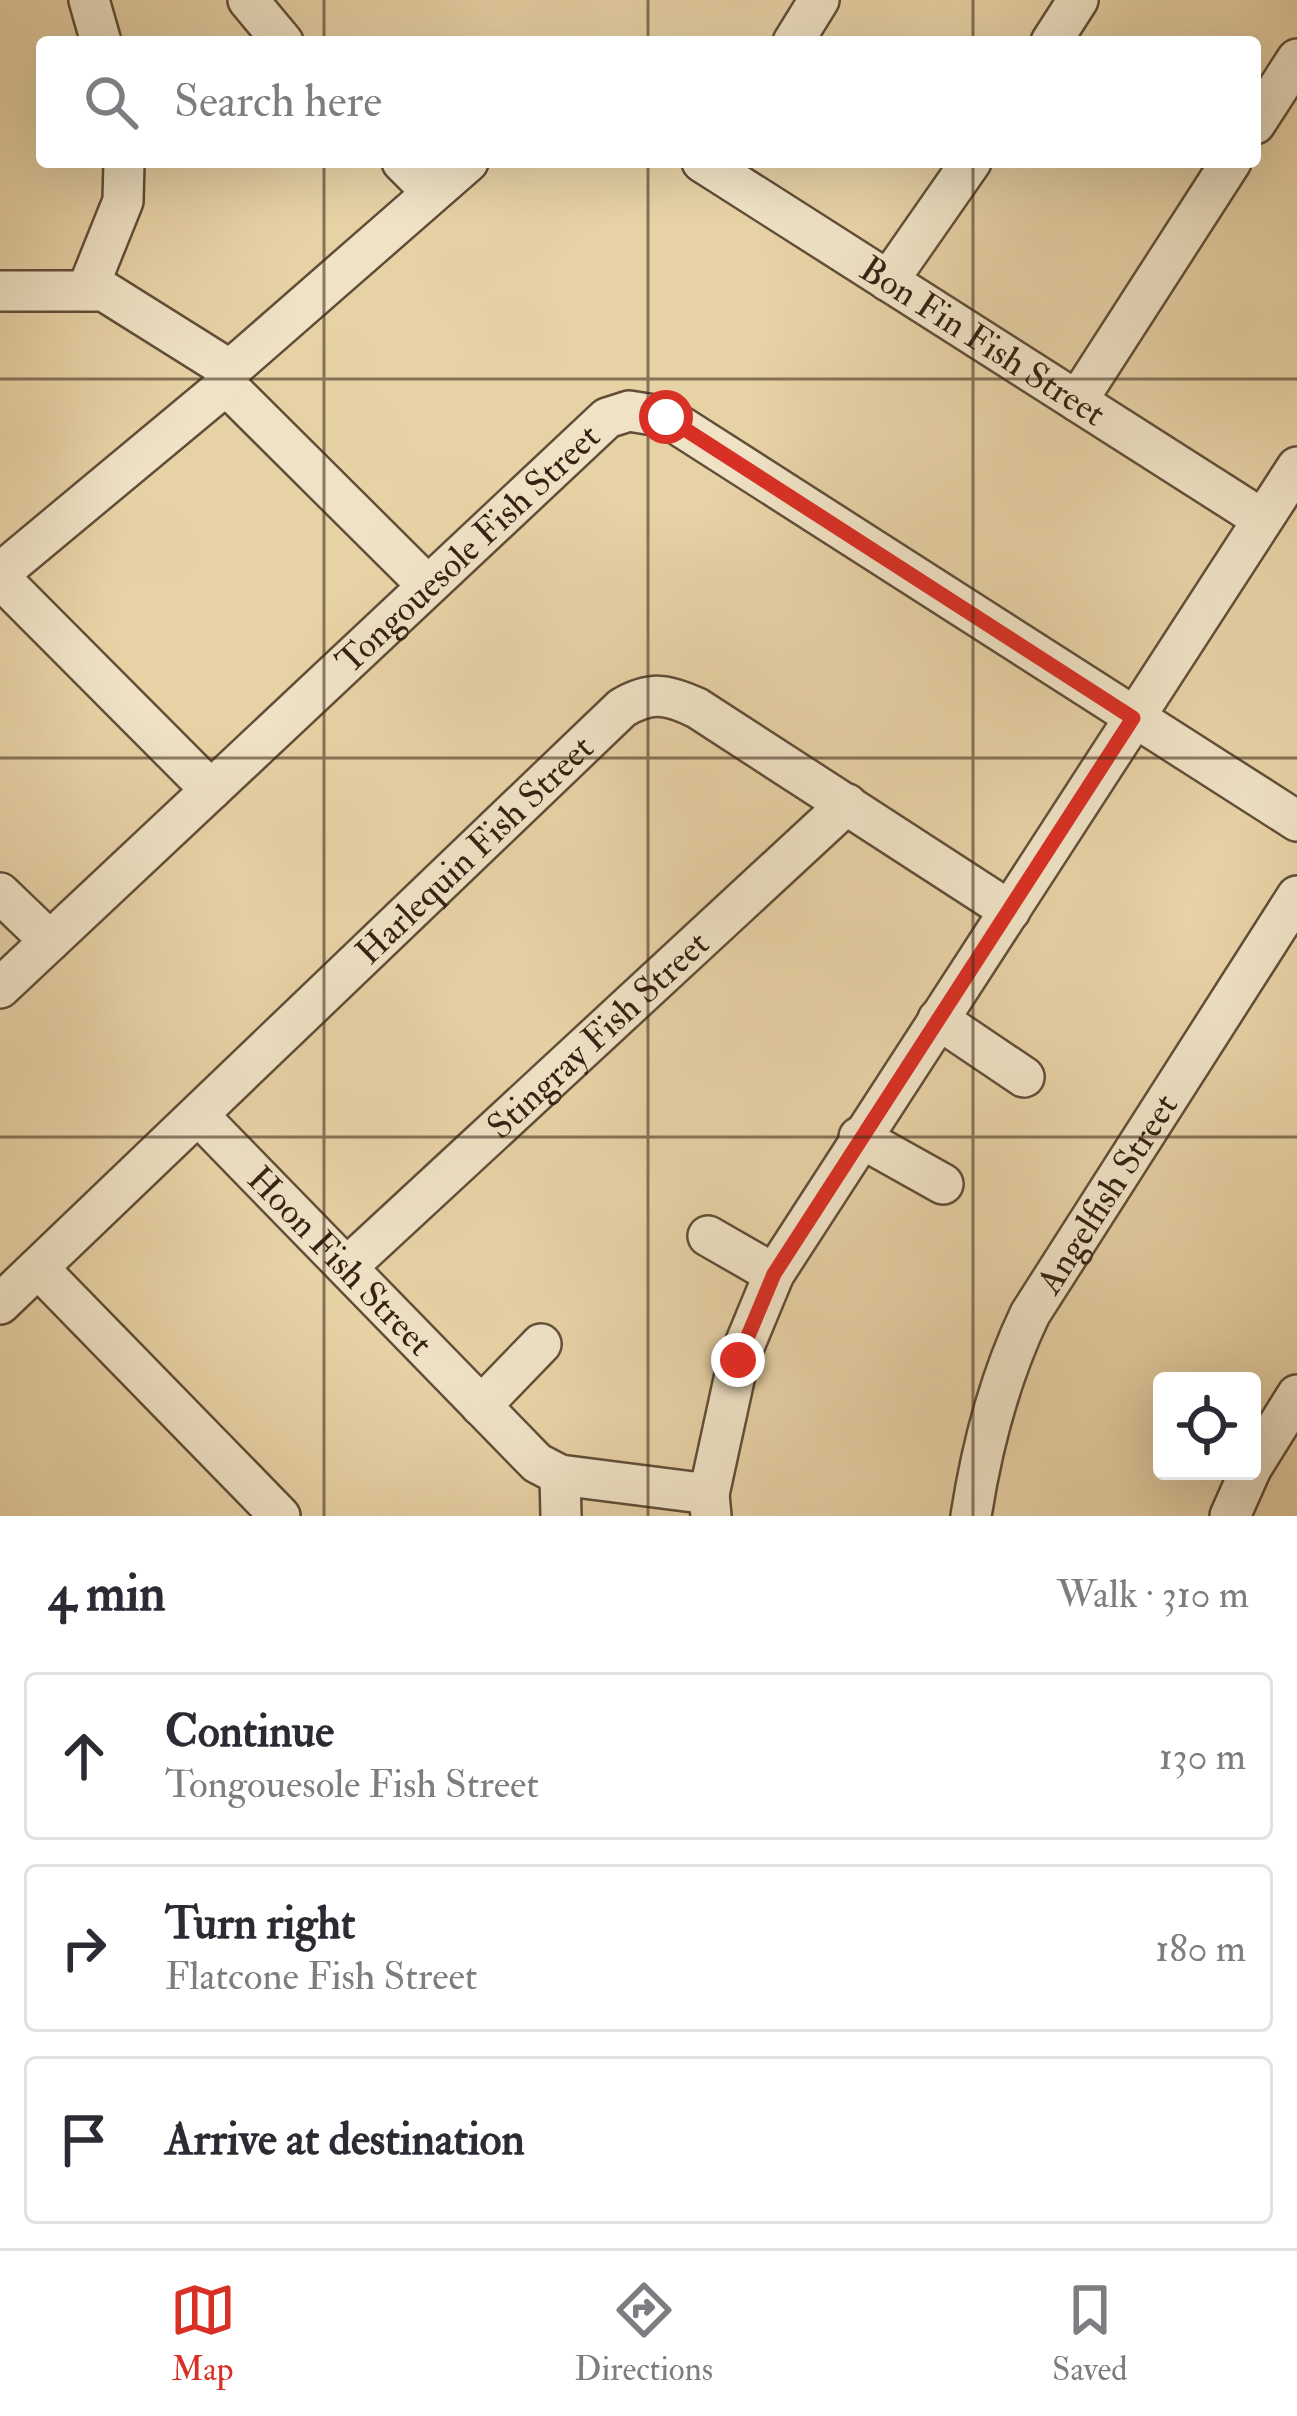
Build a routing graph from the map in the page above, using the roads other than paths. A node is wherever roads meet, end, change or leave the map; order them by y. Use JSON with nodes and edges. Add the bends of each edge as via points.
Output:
{"nodes":[{"id":1,"x":88,"y":0,"type":"edge"},
{"id":2,"x":248,"y":0,"type":"edge"},
{"id":3,"x":819,"y":0,"type":"edge"},
{"id":4,"x":1078,"y":0,"type":"edge"},
{"id":5,"x":99,"y":36,"type":"edge"},
{"id":6,"x":278,"y":36,"type":"edge"},
{"id":7,"x":797,"y":36,"type":"edge"},
{"id":8,"x":1055,"y":36,"type":"edge"},
{"id":9,"x":1297,"y":59,"type":"edge"},
{"id":10,"x":1261,"y":115,"type":"edge"},
{"id":11,"x":124,"y":168,"type":"edge"},
{"id":12,"x":408,"y":168,"type":"edge"},
{"id":13,"x":461,"y":168,"type":"edge"},
{"id":14,"x":716,"y":168,"type":"edge"},
{"id":15,"x":967,"y":168,"type":"edge"},
{"id":16,"x":1227,"y":168,"type":"edge"},
{"id":17,"x":432,"y":192,"type":"junction"},
{"id":18,"x":888,"y":281,"type":"junction"},
{"id":19,"x":88,"y":288,"type":"junction"},
{"id":20,"x":0,"y":291,"type":"edge"},
{"id":21,"x":228,"y":378,"type":"junction"},
{"id":22,"x":1077,"y":401,"type":"junction"},
{"id":23,"x":1295,"y":475,"type":"edge"},
{"id":24,"x":1262,"y":518,"type":"junction"},
{"id":25,"x":0,"y":575,"type":"edge"},
{"id":26,"x":426,"y":584,"type":"junction"},
{"id":27,"x":1133,"y":718,"type":"junction"},
{"id":28,"x":211,"y":790,"type":"junction"},
{"id":29,"x":847,"y":804,"type":"junction"},
{"id":30,"x":1297,"y":821,"type":"edge"},
{"id":31,"x":0,"y":893,"type":"edge"},
{"id":32,"x":1297,"y":896,"type":"edge"},
{"id":33,"x":1010,"y":911,"type":"junction"},
{"id":34,"x":50,"y":941,"type":"junction"},
{"id":35,"x":0,"y":988,"type":"edge"},
{"id":36,"x":938,"y":1018,"type":"junction"},
{"id":37,"x":1024,"y":1077,"type":"dead end"},
{"id":38,"x":200,"y":1117,"type":"junction"},
{"id":39,"x":859,"y":1137,"type":"junction"},
{"id":40,"x":943,"y":1184,"type":"dead end"},
{"id":41,"x":708,"y":1236,"type":"dead end"},
{"id":42,"x":347,"y":1267,"type":"junction"},
{"id":43,"x":38,"y":1268,"type":"junction"},
{"id":44,"x":774,"y":1274,"type":"junction"},
{"id":45,"x":0,"y":1304,"type":"edge"},
{"id":46,"x":542,"y":1344,"type":"dead end"},
{"id":47,"x":1297,"y":1395,"type":"edge"},
{"id":48,"x":481,"y":1406,"type":"junction"},
{"id":49,"x":1261,"y":1453,"type":"edge"},
{"id":50,"x":560,"y":1475,"type":"junction"},
{"id":51,"x":1246,"y":1480,"type":"edge"},
{"id":52,"x":710,"y":1505,"type":"edge"},
{"id":53,"x":280,"y":1516,"type":"edge"},
{"id":54,"x":561,"y":1516,"type":"edge"},
{"id":55,"x":971,"y":1516,"type":"edge"},
{"id":56,"x":1230,"y":1516,"type":"edge"}],
"edges":[{"from":1,"to":5,"type":"street"},
{"from":2,"to":6,"type":"street"},
{"from":3,"to":7,"type":"street"},
{"from":4,"to":8,"type":"street"},
{"from":9,"to":10,"type":"street"},
{"from":11,"to":19,"type":"street","via":[[122,201]]},
{"from":12,"to":17,"type":"street"},
{"from":13,"to":17,"type":"street"},
{"from":14,"to":18,"type":"street","name":"Bon Fin Fish Street"},
{"from":15,"to":18,"type":"street"},
{"from":16,"to":22,"type":"street"},
{"from":17,"to":21,"type":"street"},
{"from":18,"to":22,"type":"street","name":"Bon Fin Fish Street"},
{"from":19,"to":20,"type":"street"},
{"from":19,"to":21,"type":"street","via":[[124,299]]},
{"from":21,"to":25,"type":"street"},
{"from":21,"to":26,"type":"street"},
{"from":22,"to":24,"type":"street","name":"Bon Fin Fish Street"},
{"from":23,"to":24,"type":"street"},
{"from":24,"to":27,"type":"street"},
{"from":25,"to":28,"type":"street"},
{"from":26,"to":27,"type":"street","name":"Tongouesole Fish Street","via":[[607,418],[644,412],[666,417]]},
{"from":26,"to":28,"type":"street","name":"Tongouesole Fish Street"},
{"from":27,"to":30,"type":"street","name":"Tongouesole Fish Street"},
{"from":27,"to":33,"type":"street"},
{"from":28,"to":34,"type":"street","name":"Tongouesole Fish Street"},
{"from":29,"to":33,"type":"street","name":"Harlequin Fish Street"},
{"from":29,"to":38,"type":"street","name":"Harlequin Fish Street","via":[[697,708],[657,693],[642,697]]},
{"from":29,"to":42,"type":"street","name":"Stingray Fish Street"},
{"from":31,"to":34,"type":"street"},
{"from":32,"to":55,"type":"street","name":"Angelfish Street","via":[[1030,1314],[981,1451]]},
{"from":33,"to":36,"type":"street"},
{"from":34,"to":35,"type":"street","name":"Tongouesole Fish Street"},
{"from":36,"to":37,"type":"street"},
{"from":36,"to":39,"type":"street"},
{"from":38,"to":42,"type":"street","name":"Hoon Fish Street"},
{"from":38,"to":43,"type":"street","name":"Harlequin Fish Street"},
{"from":39,"to":40,"type":"street"},
{"from":39,"to":44,"type":"street"},
{"from":41,"to":44,"type":"street"},
{"from":42,"to":48,"type":"street","name":"Hoon Fish Street"},
{"from":43,"to":45,"type":"street","name":"Harlequin Fish Street"},
{"from":43,"to":53,"type":"street"},
{"from":44,"to":52,"type":"street","via":[[738,1360]]},
{"from":46,"to":48,"type":"street"},
{"from":47,"to":49,"type":"street"},
{"from":48,"to":50,"type":"street","name":"Hoon Fish Street","via":[[537,1463]]},
{"from":50,"to":52,"type":"street"},
{"from":50,"to":54,"type":"street"},
{"from":51,"to":56,"type":"street"}]}
